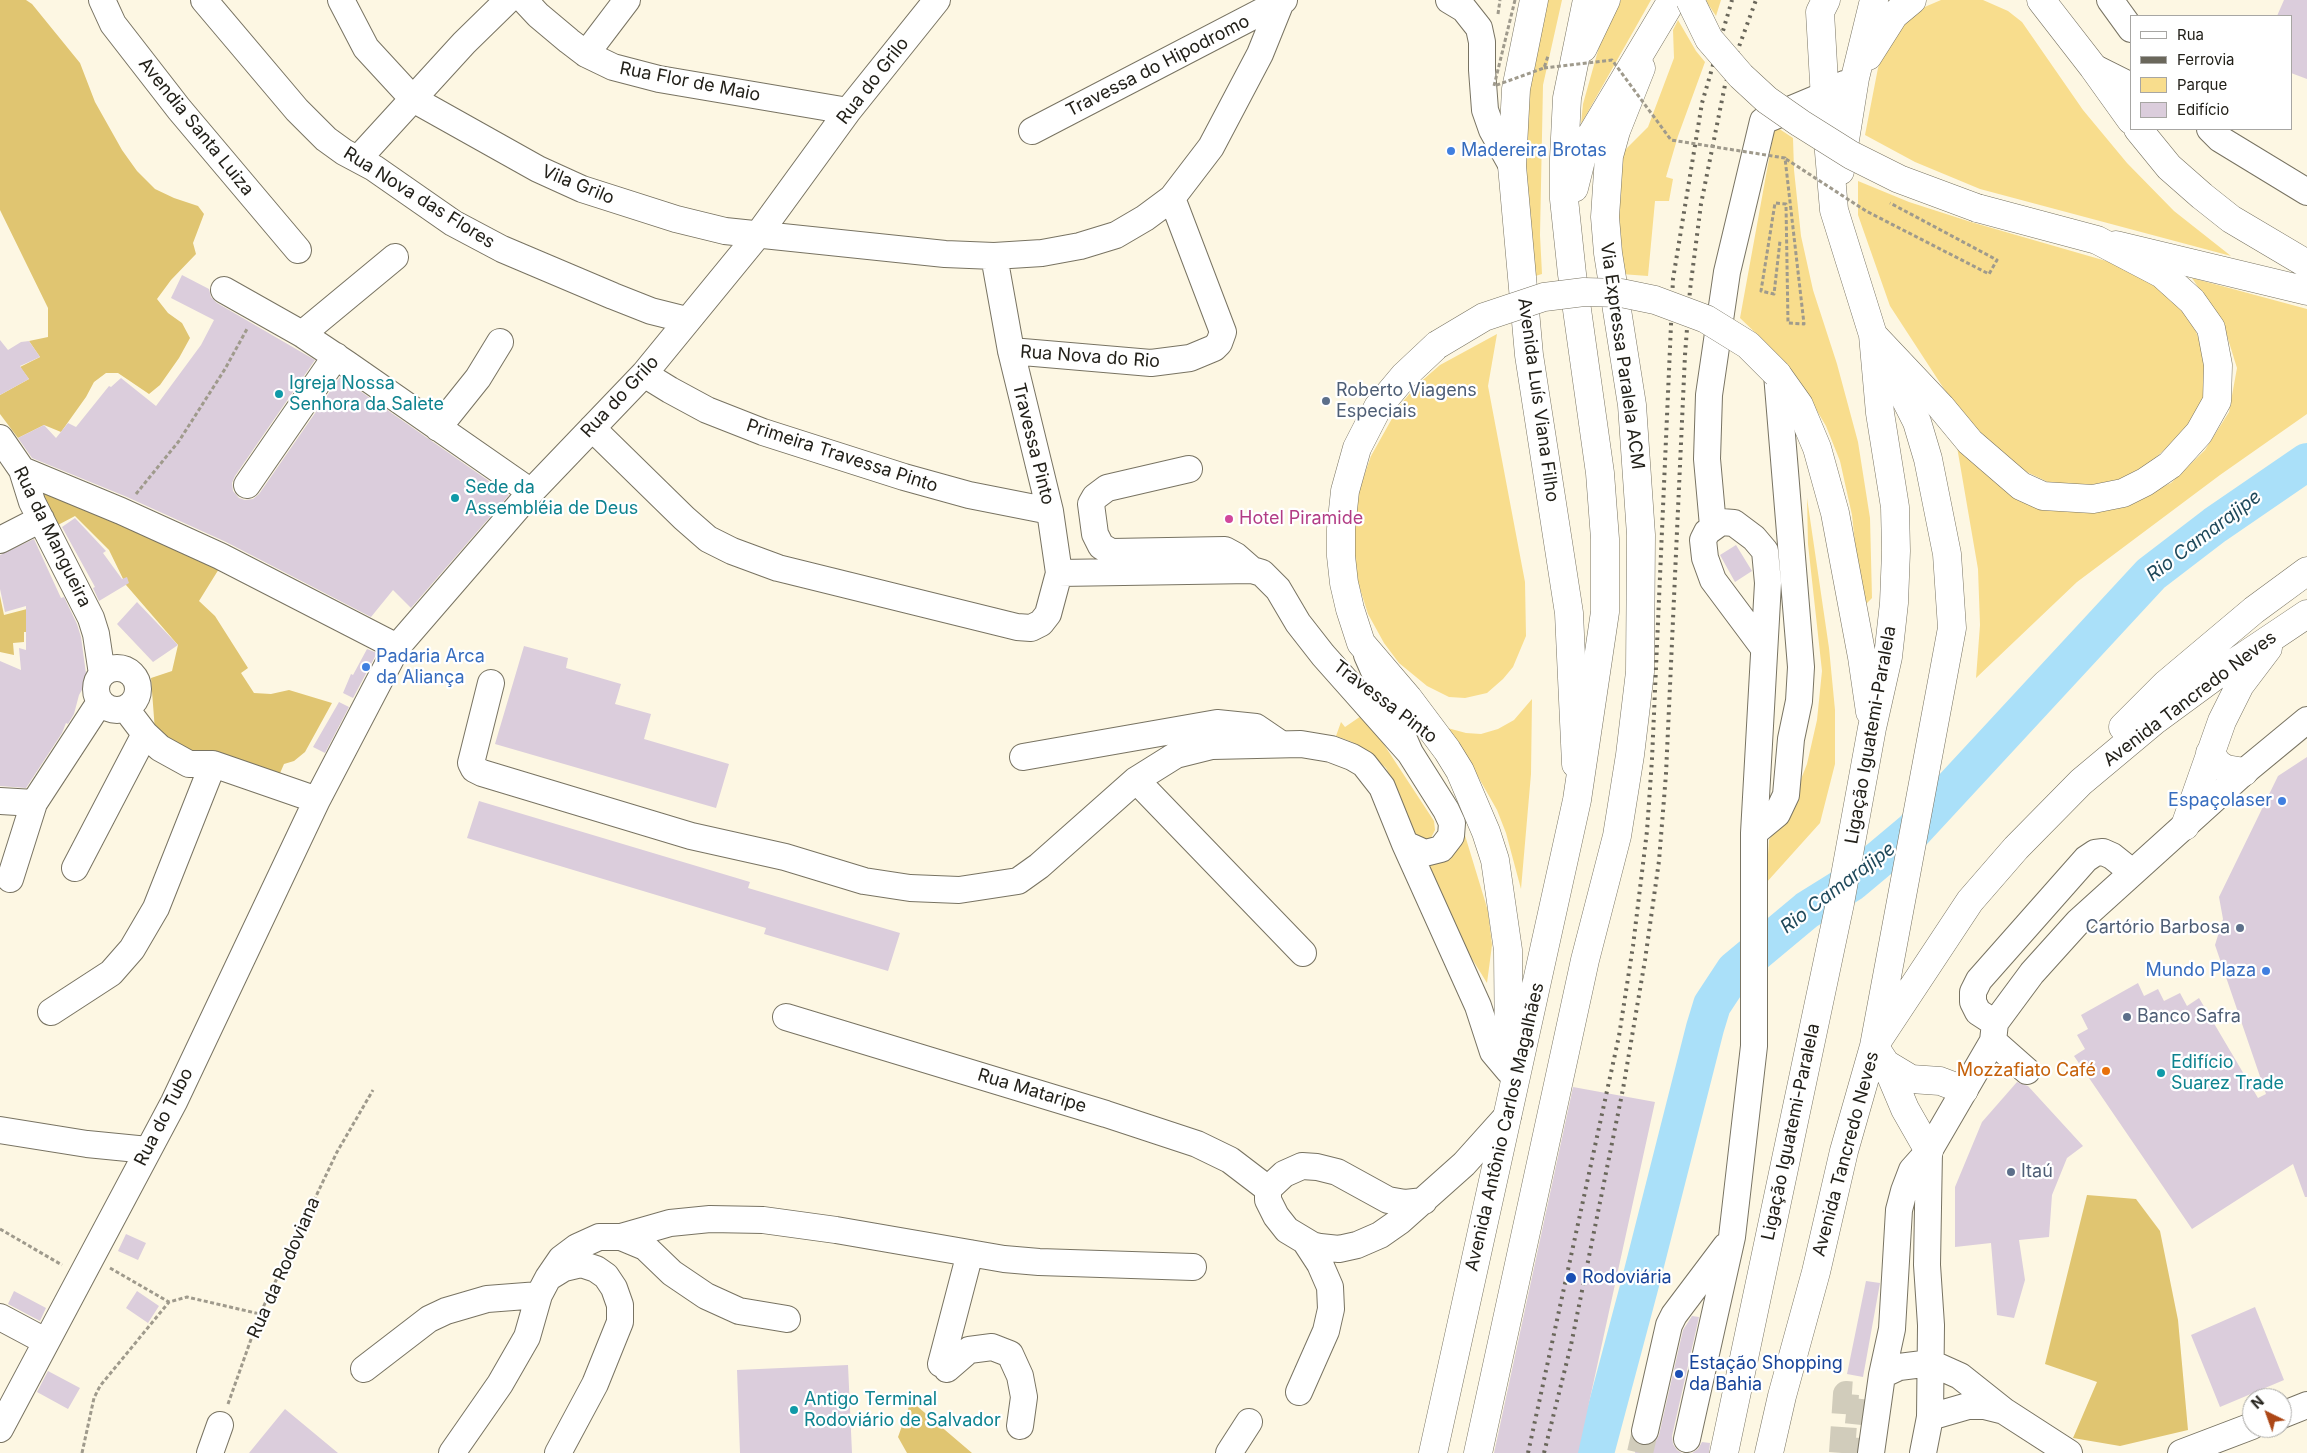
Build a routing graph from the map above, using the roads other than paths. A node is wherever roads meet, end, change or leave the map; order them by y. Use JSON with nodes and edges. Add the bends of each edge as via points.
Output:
{"nodes":[{"id":1,"x":102,"y":0,"type":"edge"},
{"id":2,"x":204,"y":0,"type":"edge"},
{"id":3,"x":342,"y":0,"type":"edge"},
{"id":4,"x":508,"y":0,"type":"edge"},
{"id":5,"x":524,"y":0,"type":"edge"},
{"id":6,"x":626,"y":0,"type":"edge"},
{"id":7,"x":937,"y":0,"type":"edge"},
{"id":8,"x":1450,"y":0,"type":"edge"},
{"id":9,"x":1534,"y":0,"type":"edge"},
{"id":10,"x":1586,"y":0,"type":"edge"},
{"id":11,"x":1606,"y":0,"type":"edge"},
{"id":12,"x":1674,"y":0,"type":"edge"},
{"id":13,"x":1690,"y":0,"type":"edge"},
{"id":14,"x":1874,"y":0,"type":"edge"},
{"id":15,"x":1912,"y":0,"type":"edge"},
{"id":16,"x":2028,"y":0,"type":"edge"},
{"id":17,"x":2110,"y":0,"type":"edge"},
{"id":18,"x":1282,"y":1,"type":"edge"},
{"id":19,"x":1823,"y":6,"type":"edge"},
{"id":20,"x":2048,"y":9,"type":"edge"},
{"id":21,"x":2130,"y":28,"type":"edge"},
{"id":22,"x":586,"y":54,"type":"junction"},
{"id":23,"x":2093,"y":67,"type":"junction"},
{"id":24,"x":1855,"y":78,"type":"junction"},
{"id":25,"x":2130,"y":86,"type":"edge"},
{"id":26,"x":1826,"y":95,"type":"junction"},
{"id":27,"x":1568,"y":98,"type":"junction"},
{"id":28,"x":413,"y":99,"type":"junction"},
{"id":29,"x":848,"y":110,"type":"junction"},
{"id":30,"x":2130,"y":119,"type":"edge"},
{"id":31,"x":2139,"y":130,"type":"edge"},
{"id":32,"x":2211,"y":130,"type":"edge"},
{"id":33,"x":1032,"y":131,"type":"dead end"},
{"id":34,"x":358,"y":159,"type":"junction"},
{"id":35,"x":1512,"y":166,"type":"junction"},
{"id":36,"x":2307,"y":192,"type":"edge"},
{"id":37,"x":1172,"y":198,"type":"junction"},
{"id":38,"x":1834,"y":210,"type":"junction"},
{"id":39,"x":756,"y":236,"type":"junction"},
{"id":40,"x":2097,"y":240,"type":"junction"},
{"id":41,"x":298,"y":250,"type":"dead end"},
{"id":42,"x":994,"y":256,"type":"junction"},
{"id":43,"x":395,"y":257,"type":"dead end"},
{"id":44,"x":2307,"y":264,"type":"edge"},
{"id":45,"x":1572,"y":274,"type":"junction"},
{"id":46,"x":224,"y":290,"type":"dead end"},
{"id":47,"x":2307,"y":291,"type":"edge"},
{"id":48,"x":688,"y":320,"type":"junction"},
{"id":49,"x":302,"y":334,"type":"junction"},
{"id":50,"x":1873,"y":335,"type":"junction"},
{"id":51,"x":500,"y":342,"type":"dead end"},
{"id":52,"x":1010,"y":351,"type":"junction"},
{"id":53,"x":336,"y":356,"type":"junction"},
{"id":54,"x":644,"y":374,"type":"junction"},
{"id":55,"x":1777,"y":374,"type":"junction"},
{"id":56,"x":438,"y":428,"type":"junction"},
{"id":57,"x":592,"y":428,"type":"junction"},
{"id":58,"x":1,"y":442,"type":"edge"},
{"id":59,"x":1189,"y":469,"type":"dead end"},
{"id":60,"x":22,"y":470,"type":"junction"},
{"id":61,"x":247,"y":485,"type":"dead end"},
{"id":62,"x":531,"y":492,"type":"junction"},
{"id":63,"x":1050,"y":511,"type":"junction"},
{"id":64,"x":41,"y":519,"type":"junction"},
{"id":65,"x":1714,"y":526,"type":"junction"},
{"id":66,"x":0,"y":540,"type":"edge"},
{"id":67,"x":1252,"y":570,"type":"junction"},
{"id":68,"x":2307,"y":571,"type":"edge"},
{"id":69,"x":1059,"y":573,"type":"junction"},
{"id":70,"x":2307,"y":614,"type":"edge"},
{"id":71,"x":2280,"y":632,"type":"junction"},
{"id":72,"x":1359,"y":636,"type":"junction"},
{"id":73,"x":397,"y":647,"type":"junction"},
{"id":74,"x":1763,"y":647,"type":"junction"},
{"id":75,"x":1321,"y":652,"type":"junction"},
{"id":76,"x":114,"y":672,"type":"junction"},
{"id":77,"x":492,"y":683,"type":"dead end"},
{"id":78,"x":100,"y":702,"type":"junction"},
{"id":79,"x":126,"y":708,"type":"junction"},
{"id":80,"x":1390,"y":709,"type":"junction"},
{"id":81,"x":2307,"y":720,"type":"edge"},
{"id":82,"x":1872,"y":728,"type":"junction"},
{"id":83,"x":145,"y":734,"type":"junction"},
{"id":84,"x":1281,"y":744,"type":"junction"},
{"id":85,"x":1447,"y":750,"type":"junction"},
{"id":86,"x":1410,"y":753,"type":"junction"},
{"id":87,"x":2210,"y":753,"type":"junction"},
{"id":88,"x":1023,"y":757,"type":"dead end"},
{"id":89,"x":213,"y":764,"type":"junction"},
{"id":90,"x":2244,"y":772,"type":"junction"},
{"id":91,"x":1136,"y":780,"type":"junction"},
{"id":92,"x":2082,"y":782,"type":"junction"},
{"id":93,"x":317,"y":800,"type":"junction"},
{"id":94,"x":1577,"y":800,"type":"junction"},
{"id":95,"x":0,"y":801,"type":"edge"},
{"id":96,"x":34,"y":803,"type":"junction"},
{"id":97,"x":2185,"y":826,"type":"junction"},
{"id":98,"x":1754,"y":833,"type":"junction"},
{"id":99,"x":1405,"y":844,"type":"junction"},
{"id":100,"x":74,"y":868,"type":"dead end"},
{"id":101,"x":2132,"y":872,"type":"junction"},
{"id":102,"x":10,"y":879,"type":"dead end"},
{"id":103,"x":1303,"y":953,"type":"dead end"},
{"id":104,"x":51,"y":1012,"type":"dead end"},
{"id":105,"x":786,"y":1017,"type":"dead end"},
{"id":106,"x":1994,"y":1032,"type":"junction"},
{"id":107,"x":1880,"y":1055,"type":"junction"},
{"id":108,"x":1509,"y":1071,"type":"junction"},
{"id":109,"x":2027,"y":1071,"type":"dead end"},
{"id":110,"x":1964,"y":1090,"type":"junction"},
{"id":111,"x":1508,"y":1115,"type":"junction"},
{"id":112,"x":0,"y":1130,"type":"edge"},
{"id":113,"x":148,"y":1150,"type":"junction"},
{"id":114,"x":1929,"y":1151,"type":"junction"},
{"id":115,"x":1268,"y":1188,"type":"junction"},
{"id":116,"x":1424,"y":1201,"type":"junction"},
{"id":117,"x":621,"y":1237,"type":"junction"},
{"id":118,"x":1732,"y":1237,"type":"junction"},
{"id":119,"x":1305,"y":1241,"type":"junction"},
{"id":120,"x":970,"y":1253,"type":"junction"},
{"id":121,"x":1193,"y":1267,"type":"dead end"},
{"id":122,"x":544,"y":1286,"type":"junction"},
{"id":123,"x":0,"y":1317,"type":"edge"},
{"id":124,"x":787,"y":1319,"type":"dead end"},
{"id":125,"x":45,"y":1341,"type":"junction"},
{"id":126,"x":1931,"y":1363,"type":"junction"},
{"id":127,"x":364,"y":1369,"type":"dead end"},
{"id":128,"x":1882,"y":1375,"type":"junction"},
{"id":129,"x":1299,"y":1392,"type":"dead end"},
{"id":130,"x":1782,"y":1396,"type":"junction"},
{"id":131,"x":2307,"y":1405,"type":"edge"},
{"id":132,"x":2004,"y":1411,"type":"junction"},
{"id":133,"x":2292,"y":1411,"type":"edge"},
{"id":134,"x":1930,"y":1417,"type":"junction"},
{"id":135,"x":1249,"y":1422,"type":"dead end"},
{"id":136,"x":220,"y":1426,"type":"road end"},
{"id":137,"x":1020,"y":1426,"type":"dead end"},
{"id":138,"x":0,"y":1429,"type":"edge"},
{"id":139,"x":1645,"y":1431,"type":"tunnel mouth"},
{"id":140,"x":2242,"y":1432,"type":"edge"},
{"id":141,"x":1687,"y":1439,"type":"dead end"},
{"id":142,"x":2212,"y":1448,"type":"edge"},
{"id":143,"x":210,"y":1453,"type":"edge"},
{"id":144,"x":452,"y":1453,"type":"edge"},
{"id":145,"x":558,"y":1453,"type":"edge"},
{"id":146,"x":1229,"y":1453,"type":"edge"},
{"id":147,"x":1433,"y":1453,"type":"edge"},
{"id":148,"x":1478,"y":1453,"type":"edge"},
{"id":149,"x":1724,"y":1453,"type":"edge"},
{"id":150,"x":1769,"y":1453,"type":"edge"},
{"id":151,"x":1784,"y":1453,"type":"edge"},
{"id":152,"x":1871,"y":1453,"type":"edge"},
{"id":153,"x":1923,"y":1453,"type":"edge"},
{"id":154,"x":2069,"y":1453,"type":"edge"},
{"id":155,"x":2181,"y":1453,"type":"edge"}],
"edges":[{"from":1,"to":41,"type":"street","name":"Avendia Santa Luiza","via":[[113,24],[179,109]]},
{"from":2,"to":34,"type":"street","name":"Rua Nova das Flores","via":[[297,110],[326,139]]},
{"from":3,"to":28,"type":"street","name":"Vila Grilo","via":[[366,48]]},
{"from":4,"to":28,"type":"street"},
{"from":5,"to":22,"type":"street","name":"Rua Flor de Maio"},
{"from":6,"to":22,"type":"street"},
{"from":7,"to":29,"type":"street","name":"Rua do Grilo"},
{"from":8,"to":35,"type":"street","via":[[1464,9],[1479,28],[1485,110]]},
{"from":9,"to":35,"type":"main road","name":"Avenida Luís Viana Filho","via":[[1516,89]]},
{"from":10,"to":27,"type":"main road"},
{"from":11,"to":27,"type":"main road","via":[[1583,47]]},
{"from":12,"to":45,"type":"main road","via":[[1606,107],[1581,160],[1572,211]]},
{"from":12,"to":148,"type":"main road","name":"Via Expressa Paralela ACM","via":[[1635,80],[1609,156],[1605,217],[1632,405],[1642,535],[1640,652],[1630,755],[1617,836],[1585,960]]},
{"from":13,"to":40,"type":"main road","bridge":true,"via":[[1709,39],[1741,76],[1800,123],[1851,155],[1900,179],[1977,208]]},
{"from":14,"to":24,"type":"main road"},
{"from":15,"to":24,"type":"main road","via":[[1894,15]]},
{"from":16,"to":20,"type":"main road"},
{"from":17,"to":21,"type":"street"},
{"from":18,"to":33,"type":"street","name":"Travessa do Hipodromo"},
{"from":18,"to":37,"type":"street","name":"Vila Grilo","via":[[1260,54],[1211,148]]},
{"from":19,"to":26,"type":"main road","name":"Ligação Iguatemi-Paralela"},
{"from":20,"to":23,"type":"main road"},
{"from":22,"to":29,"type":"street","name":"Rua Flor de Maio","via":[[613,67],[659,79]]},
{"from":23,"to":25,"type":"street"},
{"from":23,"to":30,"type":"main road"},
{"from":24,"to":26,"type":"street"},
{"from":24,"to":38,"type":"main road"},
{"from":26,"to":38,"type":"main road","name":"Ligação Iguatemi-Paralela"},
{"from":26,"to":65,"type":"street","via":[[1764,121],[1727,272],[1709,395],[1707,459]]},
{"from":27,"to":45,"type":"main road","via":[[1564,199]]},
{"from":28,"to":34,"type":"street"},
{"from":28,"to":39,"type":"street","name":"Vila Grilo","via":[[538,170],[582,190],[676,219]]},
{"from":29,"to":39,"type":"street","name":"Rua do Grilo"},
{"from":31,"to":44,"type":"main road","via":[[2169,167],[2202,196],[2231,219]]},
{"from":32,"to":36,"type":"street","via":[[2220,139]]},
{"from":34,"to":48,"type":"street","name":"Rua Nova das Flores","via":[[453,223],[502,249],[651,311]]},
{"from":35,"to":94,"type":"main road","name":"Avenida Luís Viana Filho","via":[[1529,355],[1569,613]]},
{"from":37,"to":42,"type":"street","name":"Vila Grilo","via":[[1116,235],[1042,253]]},
{"from":37,"to":52,"type":"street","name":"Rua Nova do Rio","via":[[1223,332],[1214,348],[1190,358],[1151,363]]},
{"from":38,"to":50,"type":"main road","name":"Ligação Iguatemi-Paralela"},
{"from":39,"to":42,"type":"street","name":"Vila Grilo"},
{"from":39,"to":48,"type":"street","name":"Rua do Grilo"},
{"from":40,"to":47,"type":"main road"},
{"from":40,"to":50,"type":"main road","via":[[2162,274],[2192,300],[2212,328],[2218,365],[2217,401],[2199,433],[2170,465],[2123,493],[2093,499],[2043,496],[2021,486],[1970,442]]},
{"from":42,"to":52,"type":"street","name":"Travessa Pinto"},
{"from":43,"to":49,"type":"street"},
{"from":45,"to":94,"type":"main road","via":[[1600,473],[1605,539],[1605,612]]},
{"from":46,"to":49,"type":"street"},
{"from":48,"to":54,"type":"street","name":"Rua do Grilo"},
{"from":49,"to":53,"type":"street"},
{"from":50,"to":82,"type":"main road","name":"Ligação Iguatemi-Paralela","via":[[1880,413],[1894,507],[1896,552],[1888,657]]},
{"from":50,"to":107,"type":"main road","via":[[1917,422],[1928,459],[1947,554],[1952,628],[1884,997]]},
{"from":51,"to":56,"type":"street","via":[[478,378]]},
{"from":52,"to":63,"type":"street","name":"Travessa Pinto"},
{"from":53,"to":56,"type":"street"},
{"from":53,"to":61,"type":"street"},
{"from":54,"to":57,"type":"street","name":"Rua do Grilo"},
{"from":54,"to":63,"type":"street","name":"Primeira Travessa Pinto","via":[[707,410],[763,432],[960,493]]},
{"from":55,"to":72,"type":"main road","bridge":true,"via":[[1748,345],[1706,319],[1655,300],[1621,293],[1584,292],[1544,297],[1484,317],[1437,345],[1404,376],[1378,407],[1357,448],[1346,490],[1341,547],[1344,583]]},
{"from":55,"to":82,"type":"main road","via":[[1799,405],[1817,448],[1835,513]]},
{"from":55,"to":98,"type":"street","via":[[1801,668],[1786,795],[1777,814]]},
{"from":56,"to":62,"type":"street"},
{"from":57,"to":62,"type":"street","name":"Rua do Grilo"},
{"from":57,"to":69,"type":"street","name":"Travessa Pinto","via":[[708,539],[778,568],[1031,628],[1048,614]]},
{"from":58,"to":60,"type":"street","name":"Rua da Mangueira"},
{"from":59,"to":67,"type":"street","name":"Travessa Pinto","via":[[1107,488],[1094,498],[1091,504],[1095,534],[1101,546],[1111,552],[1226,550]]},
{"from":60,"to":64,"type":"street","name":"Rua da Mangueira"},
{"from":60,"to":73,"type":"street","via":[[220,556]]},
{"from":62,"to":73,"type":"street","name":"Rua do Grilo"},
{"from":63,"to":69,"type":"street","name":"Travessa Pinto"},
{"from":64,"to":66,"type":"street"},
{"from":64,"to":76,"type":"street","name":"Rua da Mangueira"},
{"from":65,"to":74,"type":"street","via":[[1703,540],[1704,558],[1713,580]]},
{"from":65,"to":74,"type":"street","via":[[1721,522],[1734,523],[1765,551],[1768,583]]},
{"from":67,"to":69,"type":"street"},
{"from":67,"to":75,"type":"street","name":"Travessa Pinto","via":[[1262,573],[1278,589],[1298,623]]},
{"from":68,"to":92,"type":"main road","via":[[2254,610],[2166,684],[2121,729]]},
{"from":70,"to":71,"type":"main road","name":"Avenida Tancredo Neves"},
{"from":71,"to":87,"type":"main road","via":[[2240,685]]},
{"from":71,"to":92,"type":"main road","name":"Avenida Tancredo Neves","via":[[2154,722]]},
{"from":72,"to":75,"type":"street","name":"Travessa Pinto","via":[[1350,656],[1344,660]]},
{"from":72,"to":80,"type":"street"},
{"from":72,"to":85,"type":"main road"},
{"from":73,"to":93,"type":"street","name":"Rua do Grilo"},
{"from":74,"to":98,"type":"street"},
{"from":75,"to":80,"type":"street","name":"Travessa Pinto"},
{"from":75,"to":86,"type":"street","name":"Travessa Pinto"},
{"from":76,"to":78,"type":"street","via":[[96,688]]},
{"from":76,"to":79,"type":"street","via":[[135,677],[138,688],[135,701]]},
{"from":77,"to":91,"type":"street","via":[[471,762],[474,769],[482,773],[691,836],[785,857],[864,881],[910,888],[959,890],[1018,881]]},
{"from":78,"to":79,"type":"street","via":[[107,708]]},
{"from":78,"to":96,"type":"street"},
{"from":79,"to":83,"type":"street"},
{"from":80,"to":85,"type":"street","name":"Travessa Pinto"},
{"from":80,"to":86,"type":"street"},
{"from":81,"to":90,"type":"street"},
{"from":82,"to":149,"type":"main road","name":"Ligação Iguatemi-Paralela","via":[[1840,903]]},
{"from":83,"to":89,"type":"street","via":[[160,748],[189,764]]},
{"from":83,"to":100,"type":"street"},
{"from":84,"to":88,"type":"street","via":[[1256,727],[1217,723]]},
{"from":84,"to":91,"type":"street","via":[[1212,746],[1176,755]]},
{"from":84,"to":99,"type":"street","via":[[1331,749],[1364,764],[1382,787]]},
{"from":85,"to":108,"type":"main road","via":[[1474,803],[1495,860],[1508,950]]},
{"from":86,"to":99,"type":"street","via":[[1452,823],[1451,836],[1434,852],[1425,853]]},
{"from":87,"to":90,"type":"main road","via":[[2226,769]]},
{"from":87,"to":97,"type":"main road"},
{"from":89,"to":93,"type":"street"},
{"from":89,"to":104,"type":"street","via":[[156,908],[132,949],[111,973]]},
{"from":90,"to":97,"type":"street"},
{"from":91,"to":103,"type":"street"},
{"from":92,"to":107,"type":"main road","name":"Avenida Tancredo Neves","via":[[2016,848],[1970,901]]},
{"from":93,"to":113,"type":"street","name":"Rua do Tubo"},
{"from":94,"to":111,"type":"main road","name":"Avenida Antônio Carlos Magalhães"},
{"from":95,"to":96,"type":"street"},
{"from":96,"to":102,"type":"street"},
{"from":97,"to":101,"type":"street"},
{"from":98,"to":118,"type":"street","via":[[1754,1046]]},
{"from":99,"to":108,"type":"street","via":[[1478,1006],[1493,1052]]},
{"from":101,"to":106,"type":"street","via":[[2078,922],[2032,973]]},
{"from":101,"to":106,"type":"street","via":[[2103,852],[2086,859],[1979,980],[1973,992],[1973,1002]]},
{"from":105,"to":115,"type":"street","name":"Rua Mataripe","via":[[1197,1144],[1230,1160]]},
{"from":106,"to":109,"type":"street"},
{"from":106,"to":110,"type":"street"},
{"from":107,"to":110,"type":"main road","via":[[1911,1079],[1940,1082]]},
{"from":107,"to":114,"type":"main road"},
{"from":107,"to":130,"type":"main road","name":"Avenida Tancredo Neves","via":[[1844,1151],[1816,1272]]},
{"from":108,"to":111,"type":"main road"},
{"from":110,"to":114,"type":"street"},
{"from":111,"to":116,"type":"street","via":[[1464,1164]]},
{"from":111,"to":147,"type":"main road","name":"Avenida Antônio Carlos Magalhães"},
{"from":112,"to":113,"type":"street"},
{"from":113,"to":125,"type":"street","name":"Rua do Tubo"},
{"from":114,"to":126,"type":"street","via":[[1927,1265]]},
{"from":114,"to":128,"type":"street","via":[[1912,1170],[1900,1210],[1892,1329]]},
{"from":115,"to":116,"type":"street","via":[[1292,1170],[1302,1166],[1317,1167],[1337,1172],[1388,1200],[1405,1203]]},
{"from":115,"to":119,"type":"street","via":[[1268,1200],[1276,1216],[1287,1230]]},
{"from":116,"to":119,"type":"street","via":[[1394,1226],[1357,1245],[1339,1249]]},
{"from":117,"to":120,"type":"street","via":[[670,1223],[710,1219],[763,1220]]},
{"from":117,"to":122,"type":"street","via":[[599,1238],[577,1247],[561,1259]]},
{"from":117,"to":124,"type":"street","via":[[644,1247],[672,1273],[706,1296],[739,1311]]},
{"from":118,"to":139,"type":"street","via":[[1669,1325]]},
{"from":118,"to":141,"type":"street"},
{"from":119,"to":129,"type":"street","via":[[1330,1287],[1331,1308],[1326,1331]]},
{"from":120,"to":121,"type":"street","via":[[1039,1262]]},
{"from":120,"to":137,"type":"street","via":[[944,1367],[969,1350],[992,1347],[1010,1354],[1020,1376],[1024,1398]]},
{"from":122,"to":127,"type":"street","via":[[446,1310]]},
{"from":122,"to":144,"type":"street","via":[[527,1338],[500,1384]]},
{"from":122,"to":145,"type":"street","via":[[564,1268],[582,1264],[606,1276],[620,1305],[620,1322],[595,1384]]},
{"from":123,"to":125,"type":"street"},
{"from":125,"to":138,"type":"street","name":"Rua do Tubo"},
{"from":126,"to":128,"type":"street","via":[[1899,1367]]},
{"from":126,"to":132,"type":"street","via":[[1960,1376]]},
{"from":126,"to":134,"type":"street"},
{"from":128,"to":152,"type":"street"},
{"from":130,"to":150,"type":"main road","name":"Avenida Tancredo Neves"},
{"from":130,"to":151,"type":"street","name":"Avenida Tancredo Neves"},
{"from":131,"to":133,"type":"street"},
{"from":132,"to":134,"type":"street","via":[[1968,1406]]},
{"from":132,"to":154,"type":"street"},
{"from":134,"to":153,"type":"street"},
{"from":135,"to":146,"type":"street"},
{"from":136,"to":143,"type":"street"},
{"from":140,"to":142,"type":"street"},
{"from":142,"to":155,"type":"street"}]}
